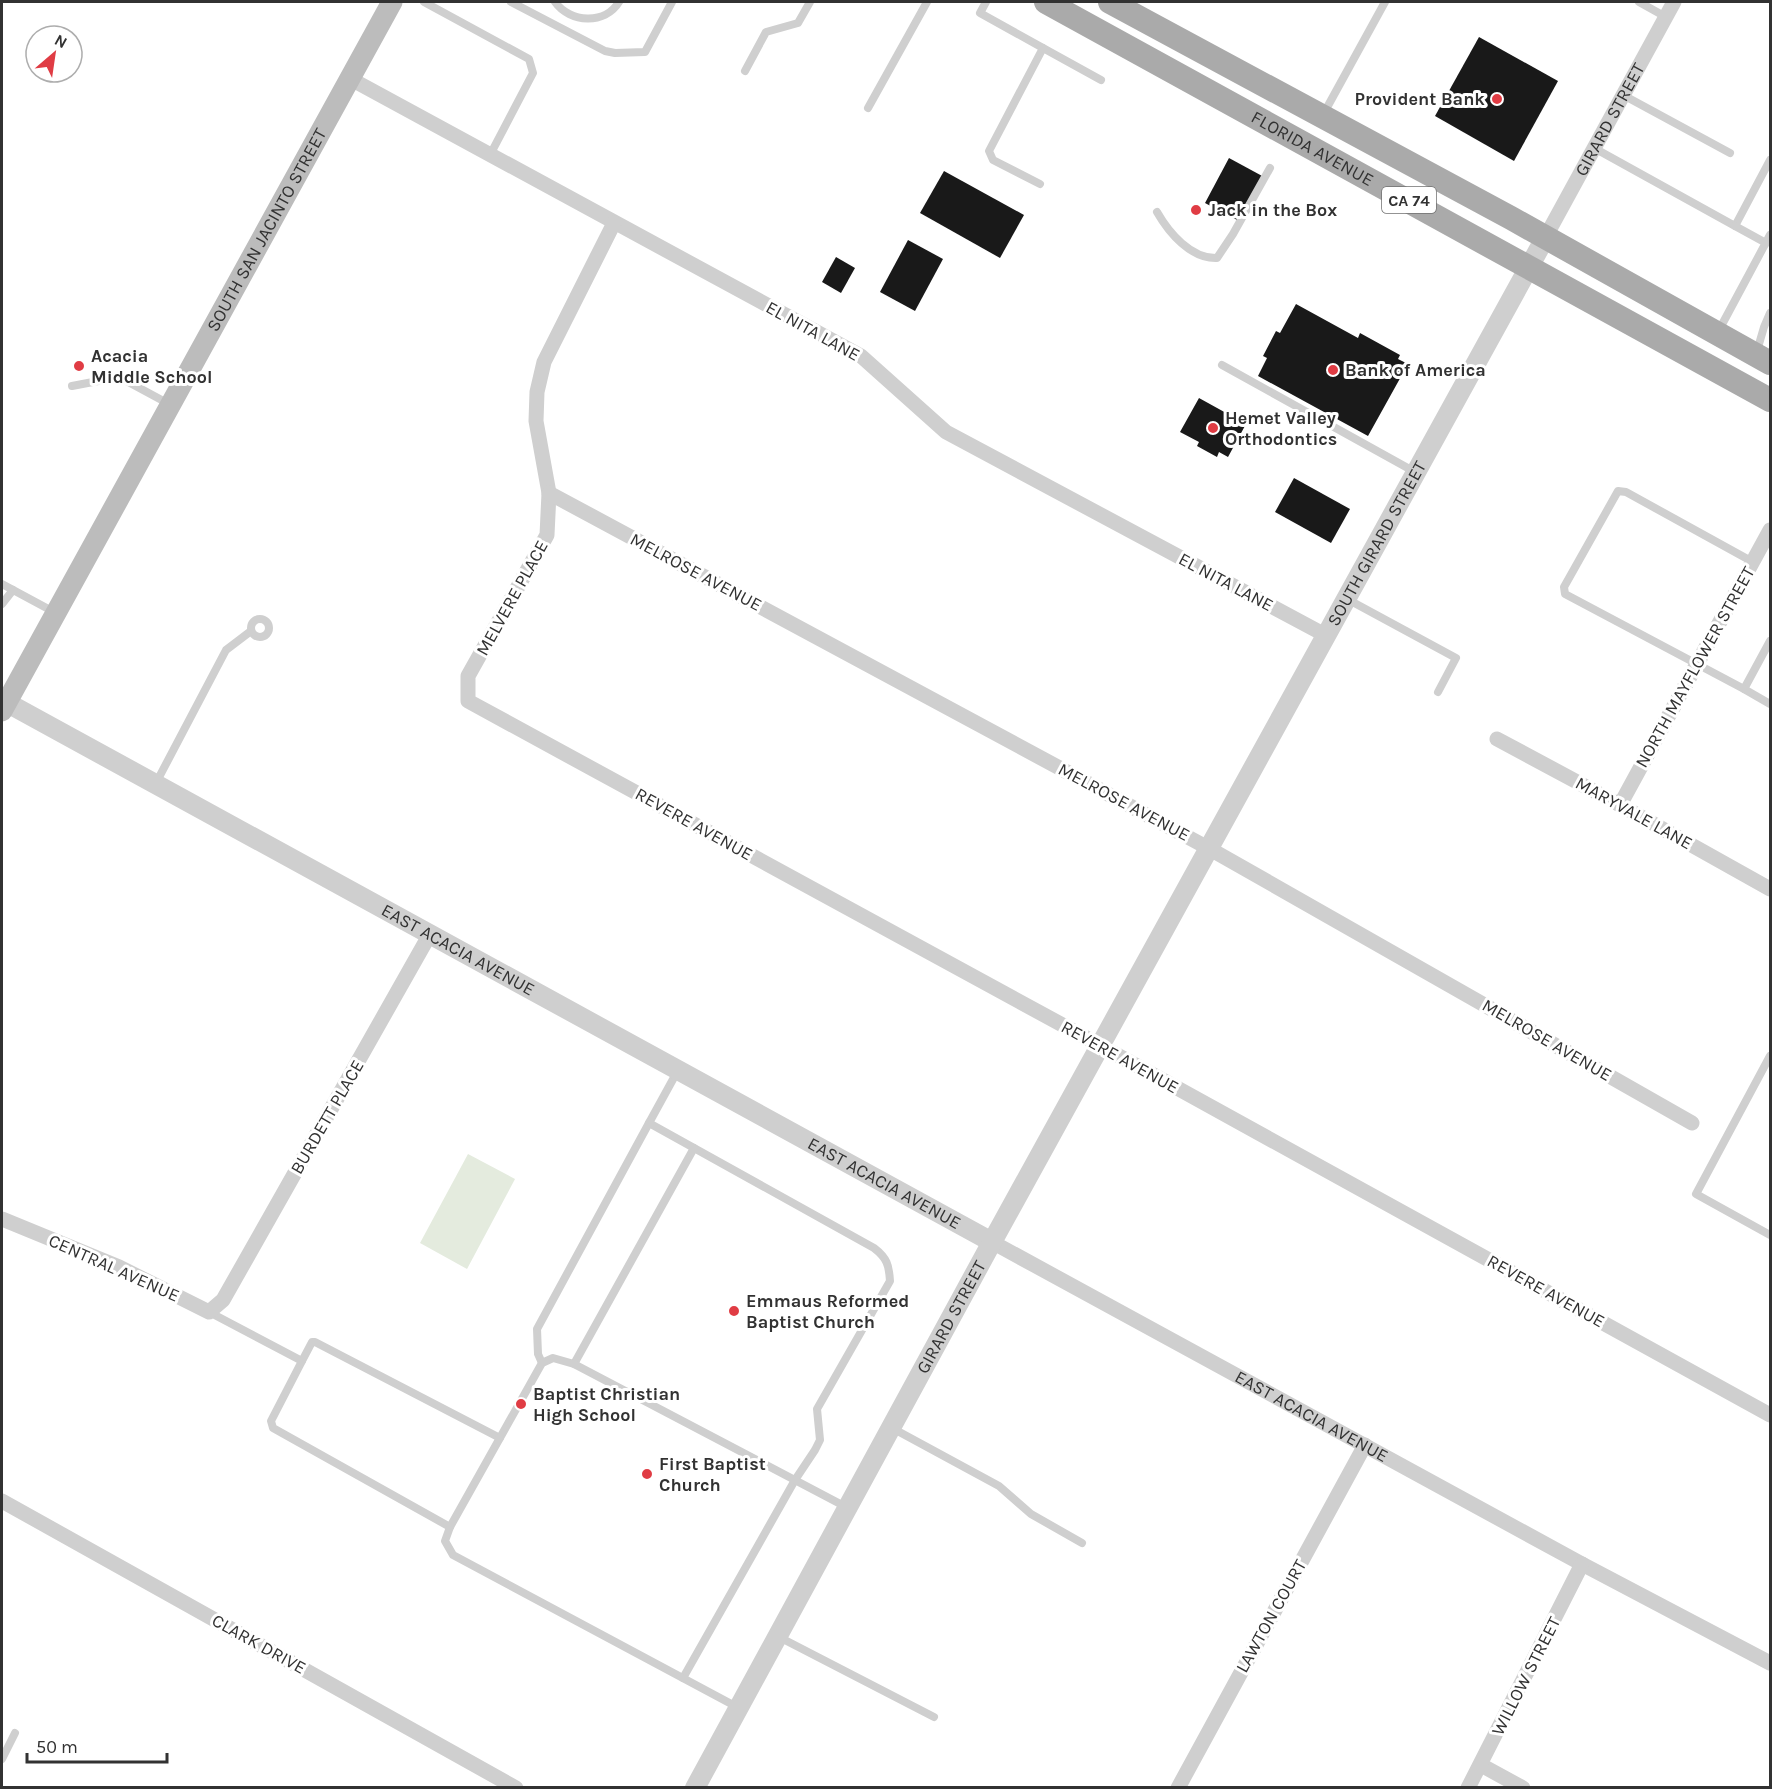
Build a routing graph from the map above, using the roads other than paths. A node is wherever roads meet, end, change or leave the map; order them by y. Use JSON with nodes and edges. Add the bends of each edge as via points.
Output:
{"nodes":[{"id":1,"x":392,"y":2,"type":"edge"},
{"id":2,"x":424,"y":2,"type":"edge"},
{"id":3,"x":511,"y":2,"type":"edge"},
{"id":4,"x":555,"y":2,"type":"edge"},
{"id":5,"x":619,"y":2,"type":"edge"},
{"id":6,"x":672,"y":2,"type":"edge"},
{"id":7,"x":810,"y":2,"type":"edge"},
{"id":8,"x":927,"y":2,"type":"edge"},
{"id":9,"x":986,"y":2,"type":"edge"},
{"id":10,"x":1046,"y":2,"type":"edge"},
{"id":11,"x":1110,"y":2,"type":"edge"},
{"id":12,"x":1385,"y":2,"type":"edge"},
{"id":13,"x":1639,"y":2,"type":"edge"},
{"id":14,"x":1674,"y":2,"type":"edge"},
{"id":15,"x":1666,"y":17,"type":"junction"},
{"id":16,"x":1043,"y":48,"type":"junction"},
{"id":17,"x":745,"y":71,"type":"dead end"},
{"id":18,"x":349,"y":78,"type":"junction"},
{"id":19,"x":1101,"y":80,"type":"dead end"},
{"id":20,"x":1623,"y":95,"type":"junction"},
{"id":21,"x":868,"y":108,"type":"dead end"},
{"id":22,"x":1322,"y":117,"type":"junction"},
{"id":23,"x":1594,"y":148,"type":"junction"},
{"id":24,"x":1730,"y":153,"type":"dead end"},
{"id":25,"x":490,"y":155,"type":"junction"},
{"id":26,"x":1770,"y":160,"type":"edge"},
{"id":27,"x":1270,"y":168,"type":"dead end"},
{"id":28,"x":1040,"y":184,"type":"dead end"},
{"id":29,"x":1156,"y":213,"type":"dead end"},
{"id":30,"x":614,"y":223,"type":"junction"},
{"id":31,"x":1735,"y":226,"type":"junction"},
{"id":32,"x":1770,"y":235,"type":"edge"},
{"id":33,"x":1545,"y":238,"type":"junction"},
{"id":34,"x":1766,"y":243,"type":"junction"},
{"id":35,"x":1530,"y":266,"type":"junction"},
{"id":36,"x":1770,"y":313,"type":"edge"},
{"id":37,"x":1717,"y":333,"type":"junction"},
{"id":38,"x":1763,"y":358,"type":"edge"},
{"id":39,"x":1222,"y":365,"type":"dead end"},
{"id":40,"x":72,"y":386,"type":"dead end"},
{"id":41,"x":1770,"y":400,"type":"edge"},
{"id":42,"x":170,"y":405,"type":"junction"},
{"id":43,"x":1416,"y":473,"type":"junction"},
{"id":44,"x":549,"y":493,"type":"junction"},
{"id":45,"x":1770,"y":530,"type":"edge"},
{"id":46,"x":1753,"y":562,"type":"junction"},
{"id":47,"x":2,"y":584,"type":"edge"},
{"id":48,"x":13,"y":590,"type":"junction"},
{"id":49,"x":1347,"y":599,"type":"junction"},
{"id":50,"x":2,"y":604,"type":"edge"},
{"id":51,"x":55,"y":613,"type":"junction"},
{"id":52,"x":251,"y":631,"type":"dead end"},
{"id":53,"x":1327,"y":636,"type":"junction"},
{"id":54,"x":1770,"y":641,"type":"edge"},
{"id":55,"x":1697,"y":664,"type":"junction"},
{"id":56,"x":1743,"y":689,"type":"junction"},
{"id":57,"x":1438,"y":692,"type":"dead end"},
{"id":58,"x":468,"y":702,"type":"joint"},
{"id":59,"x":3,"y":704,"type":"edge"},
{"id":60,"x":1770,"y":704,"type":"edge"},
{"id":61,"x":1497,"y":739,"type":"dead end"},
{"id":62,"x":155,"y":784,"type":"junction"},
{"id":63,"x":1620,"y":805,"type":"junction"},
{"id":64,"x":1210,"y":849,"type":"junction"},
{"id":65,"x":1770,"y":889,"type":"edge"},
{"id":66,"x":430,"y":934,"type":"junction"},
{"id":67,"x":1101,"y":1046,"type":"junction"},
{"id":68,"x":1770,"y":1056,"type":"edge"},
{"id":69,"x":678,"y":1070,"type":"junction"},
{"id":70,"x":649,"y":1123,"type":"junction"},
{"id":71,"x":1692,"y":1123,"type":"dead end"},
{"id":72,"x":694,"y":1148,"type":"junction"},
{"id":73,"x":2,"y":1220,"type":"edge"},
{"id":74,"x":1770,"y":1235,"type":"edge"},
{"id":75,"x":992,"y":1242,"type":"junction"},
{"id":76,"x":208,"y":1312,"type":"junction"},
{"id":77,"x":302,"y":1361,"type":"junction"},
{"id":78,"x":542,"y":1363,"type":"junction"},
{"id":79,"x":574,"y":1364,"type":"junction"},
{"id":80,"x":1770,"y":1415,"type":"edge"},
{"id":81,"x":891,"y":1428,"type":"junction"},
{"id":82,"x":500,"y":1438,"type":"junction"},
{"id":83,"x":1365,"y":1445,"type":"junction"},
{"id":84,"x":795,"y":1480,"type":"junction"},
{"id":85,"x":2,"y":1501,"type":"edge"},
{"id":86,"x":848,"y":1508,"type":"junction"},
{"id":87,"x":450,"y":1527,"type":"junction"},
{"id":88,"x":1082,"y":1544,"type":"dead end"},
{"id":89,"x":1582,"y":1564,"type":"junction"},
{"id":90,"x":777,"y":1637,"type":"junction"},
{"id":91,"x":1770,"y":1663,"type":"edge"},
{"id":92,"x":683,"y":1678,"type":"junction"},
{"id":93,"x":739,"y":1707,"type":"junction"},
{"id":94,"x":934,"y":1717,"type":"dead end"},
{"id":95,"x":15,"y":1733,"type":"dead end"},
{"id":96,"x":2,"y":1759,"type":"edge"},
{"id":97,"x":1481,"y":1765,"type":"junction"},
{"id":98,"x":516,"y":1788,"type":"edge"},
{"id":99,"x":695,"y":1788,"type":"edge"},
{"id":100,"x":1178,"y":1788,"type":"edge"},
{"id":101,"x":1468,"y":1788,"type":"edge"},
{"id":102,"x":1522,"y":1788,"type":"edge"}],
"edges":[{"from":1,"to":18,"type":"main road","name":"SOUTH SAN JACINTO STREET"},
{"from":2,"to":25,"type":"lane","via":[[529,59],[533,73]]},
{"from":3,"to":6,"type":"lane","via":[[615,53],[645,52]]},
{"from":4,"to":5,"type":"lane","via":[[580,18],[590,19],[608,14]]},
{"from":7,"to":17,"type":"lane","via":[[798,23],[766,32]]},
{"from":8,"to":21,"type":"lane"},
{"from":9,"to":16,"type":"lane","via":[[980,13]]},
{"from":10,"to":35,"type":"main road","name":"FLORIDA AVENUE","number":"CA 74"},
{"from":11,"to":22,"type":"main road","name":"FLORIDA AVENUE","number":"CA 74"},
{"from":12,"to":22,"type":"lane"},
{"from":13,"to":15,"type":"lane"},
{"from":14,"to":15,"type":"street","name":"GIRARD STREET"},
{"from":15,"to":20,"type":"street","name":"GIRARD STREET"},
{"from":16,"to":19,"type":"lane"},
{"from":16,"to":28,"type":"lane","via":[[988,151],[993,160]]},
{"from":18,"to":25,"type":"street","name":"EL NITA LANE"},
{"from":18,"to":42,"type":"main road","name":"SOUTH SAN JACINTO STREET"},
{"from":20,"to":23,"type":"street","name":"GIRARD STREET"},
{"from":20,"to":24,"type":"lane"},
{"from":22,"to":33,"type":"main road","name":"FLORIDA AVENUE","number":"CA 74"},
{"from":23,"to":31,"type":"lane"},
{"from":23,"to":33,"type":"street","name":"GIRARD STREET"},
{"from":25,"to":30,"type":"street","name":"EL NITA LANE"},
{"from":26,"to":31,"type":"lane"},
{"from":27,"to":29,"type":"lane","via":[[1217,258],[1208,258],[1186,246],[1168,232]]},
{"from":30,"to":44,"type":"street","name":"MELVERE PLACE","via":[[544,362],[536,421]]},
{"from":30,"to":53,"type":"street","name":"EL NITA LANE","via":[[861,356],[946,432]]},
{"from":31,"to":34,"type":"lane"},
{"from":32,"to":34,"type":"lane"},
{"from":33,"to":35,"type":"street","name":"SOUTH GIRARD STREET"},
{"from":33,"to":37,"type":"main road","name":"FLORIDA AVENUE","number":"CA 74"},
{"from":34,"to":37,"type":"lane"},
{"from":35,"to":41,"type":"main road","name":"FLORIDA AVENUE","number":"CA 74"},
{"from":35,"to":43,"type":"street","name":"SOUTH GIRARD STREET"},
{"from":36,"to":38,"type":"lane","via":[[1764,327]]},
{"from":37,"to":38,"type":"main road","name":"FLORIDA AVENUE","number":"CA 74"},
{"from":39,"to":43,"type":"lane"},
{"from":40,"to":42,"type":"lane","via":[[119,377]]},
{"from":42,"to":51,"type":"main road","name":"SOUTH SAN JACINTO STREET"},
{"from":43,"to":49,"type":"street","name":"SOUTH GIRARD STREET"},
{"from":44,"to":58,"type":"street","name":"MELVERE PLACE","via":[[547,535],[468,676]]},
{"from":44,"to":64,"type":"street","name":"MELROSE AVENUE"},
{"from":45,"to":46,"type":"street","name":"NORTH MAYFLOWER STREET"},
{"from":46,"to":55,"type":"street","name":"NORTH MAYFLOWER STREET"},
{"from":46,"to":55,"type":"lane","via":[[1626,492],[1617,491],[1564,587],[1565,594]]},
{"from":47,"to":48,"type":"lane"},
{"from":48,"to":50,"type":"lane"},
{"from":48,"to":51,"type":"lane"},
{"from":49,"to":53,"type":"street","name":"SOUTH GIRARD STREET"},
{"from":49,"to":57,"type":"lane","via":[[1456,658]]},
{"from":51,"to":59,"type":"main road","name":"SOUTH SAN JACINTO STREET"},
{"from":52,"to":62,"type":"lane","via":[[226,650]]},
{"from":53,"to":64,"type":"street","name":"SOUTH GIRARD STREET"},
{"from":54,"to":56,"type":"lane"},
{"from":55,"to":56,"type":"lane"},
{"from":55,"to":63,"type":"street","name":"NORTH MAYFLOWER STREET"},
{"from":56,"to":60,"type":"lane"},
{"from":58,"to":67,"type":"street","name":"REVERE AVENUE"},
{"from":59,"to":62,"type":"street","name":"EAST ACACIA AVENUE"},
{"from":61,"to":63,"type":"street","name":"MARYVALE LANE"},
{"from":62,"to":66,"type":"street","name":"EAST ACACIA AVENUE"},
{"from":63,"to":65,"type":"street","name":"MARYVALE LANE"},
{"from":64,"to":67,"type":"street","name":"GIRARD STREET"},
{"from":64,"to":71,"type":"street","name":"MELROSE AVENUE"},
{"from":66,"to":69,"type":"street","name":"EAST ACACIA AVENUE"},
{"from":66,"to":76,"type":"street","name":"BURDETT PLACE","via":[[223,1300]]},
{"from":67,"to":75,"type":"street","name":"GIRARD STREET"},
{"from":67,"to":80,"type":"street","name":"REVERE AVENUE"},
{"from":68,"to":74,"type":"lane","via":[[1696,1194]]},
{"from":69,"to":70,"type":"lane"},
{"from":69,"to":75,"type":"street","name":"EAST ACACIA AVENUE"},
{"from":70,"to":72,"type":"lane"},
{"from":70,"to":78,"type":"lane","via":[[537,1329],[537,1354]]},
{"from":72,"to":79,"type":"lane"},
{"from":72,"to":84,"type":"lane","via":[[874,1248],[889,1265],[890,1281],[817,1409],[820,1440]]},
{"from":73,"to":76,"type":"street","name":"CENTRAL AVENUE","via":[[119,1268]]},
{"from":75,"to":81,"type":"street","name":"GIRARD STREET"},
{"from":75,"to":83,"type":"street","name":"EAST ACACIA AVENUE"},
{"from":76,"to":77,"type":"lane"},
{"from":77,"to":82,"type":"lane","via":[[315,1342]]},
{"from":77,"to":87,"type":"lane","via":[[271,1421],[273,1428]]},
{"from":78,"to":79,"type":"lane","via":[[553,1358]]},
{"from":78,"to":82,"type":"lane"},
{"from":79,"to":84,"type":"lane"},
{"from":81,"to":86,"type":"street","name":"GIRARD STREET"},
{"from":81,"to":88,"type":"lane","via":[[999,1486],[1031,1515]]},
{"from":82,"to":87,"type":"lane"},
{"from":83,"to":89,"type":"street","name":"EAST ACACIA AVENUE"},
{"from":83,"to":100,"type":"street","name":"LAWTON COURT"},
{"from":84,"to":86,"type":"lane"},
{"from":84,"to":92,"type":"lane"},
{"from":85,"to":98,"type":"street","name":"CLARK DRIVE"},
{"from":86,"to":90,"type":"street","name":"GIRARD STREET"},
{"from":87,"to":92,"type":"lane","via":[[445,1541],[453,1555]]},
{"from":89,"to":91,"type":"street","name":"EAST ACACIA AVENUE"},
{"from":89,"to":97,"type":"street","name":"WILLOW STREET"},
{"from":90,"to":93,"type":"street","name":"GIRARD STREET"},
{"from":90,"to":94,"type":"lane"},
{"from":92,"to":93,"type":"lane"},
{"from":93,"to":99,"type":"street","name":"GIRARD STREET"},
{"from":95,"to":96,"type":"lane"},
{"from":97,"to":101,"type":"street","name":"WILLOW STREET"},
{"from":97,"to":102,"type":"street"}]}
